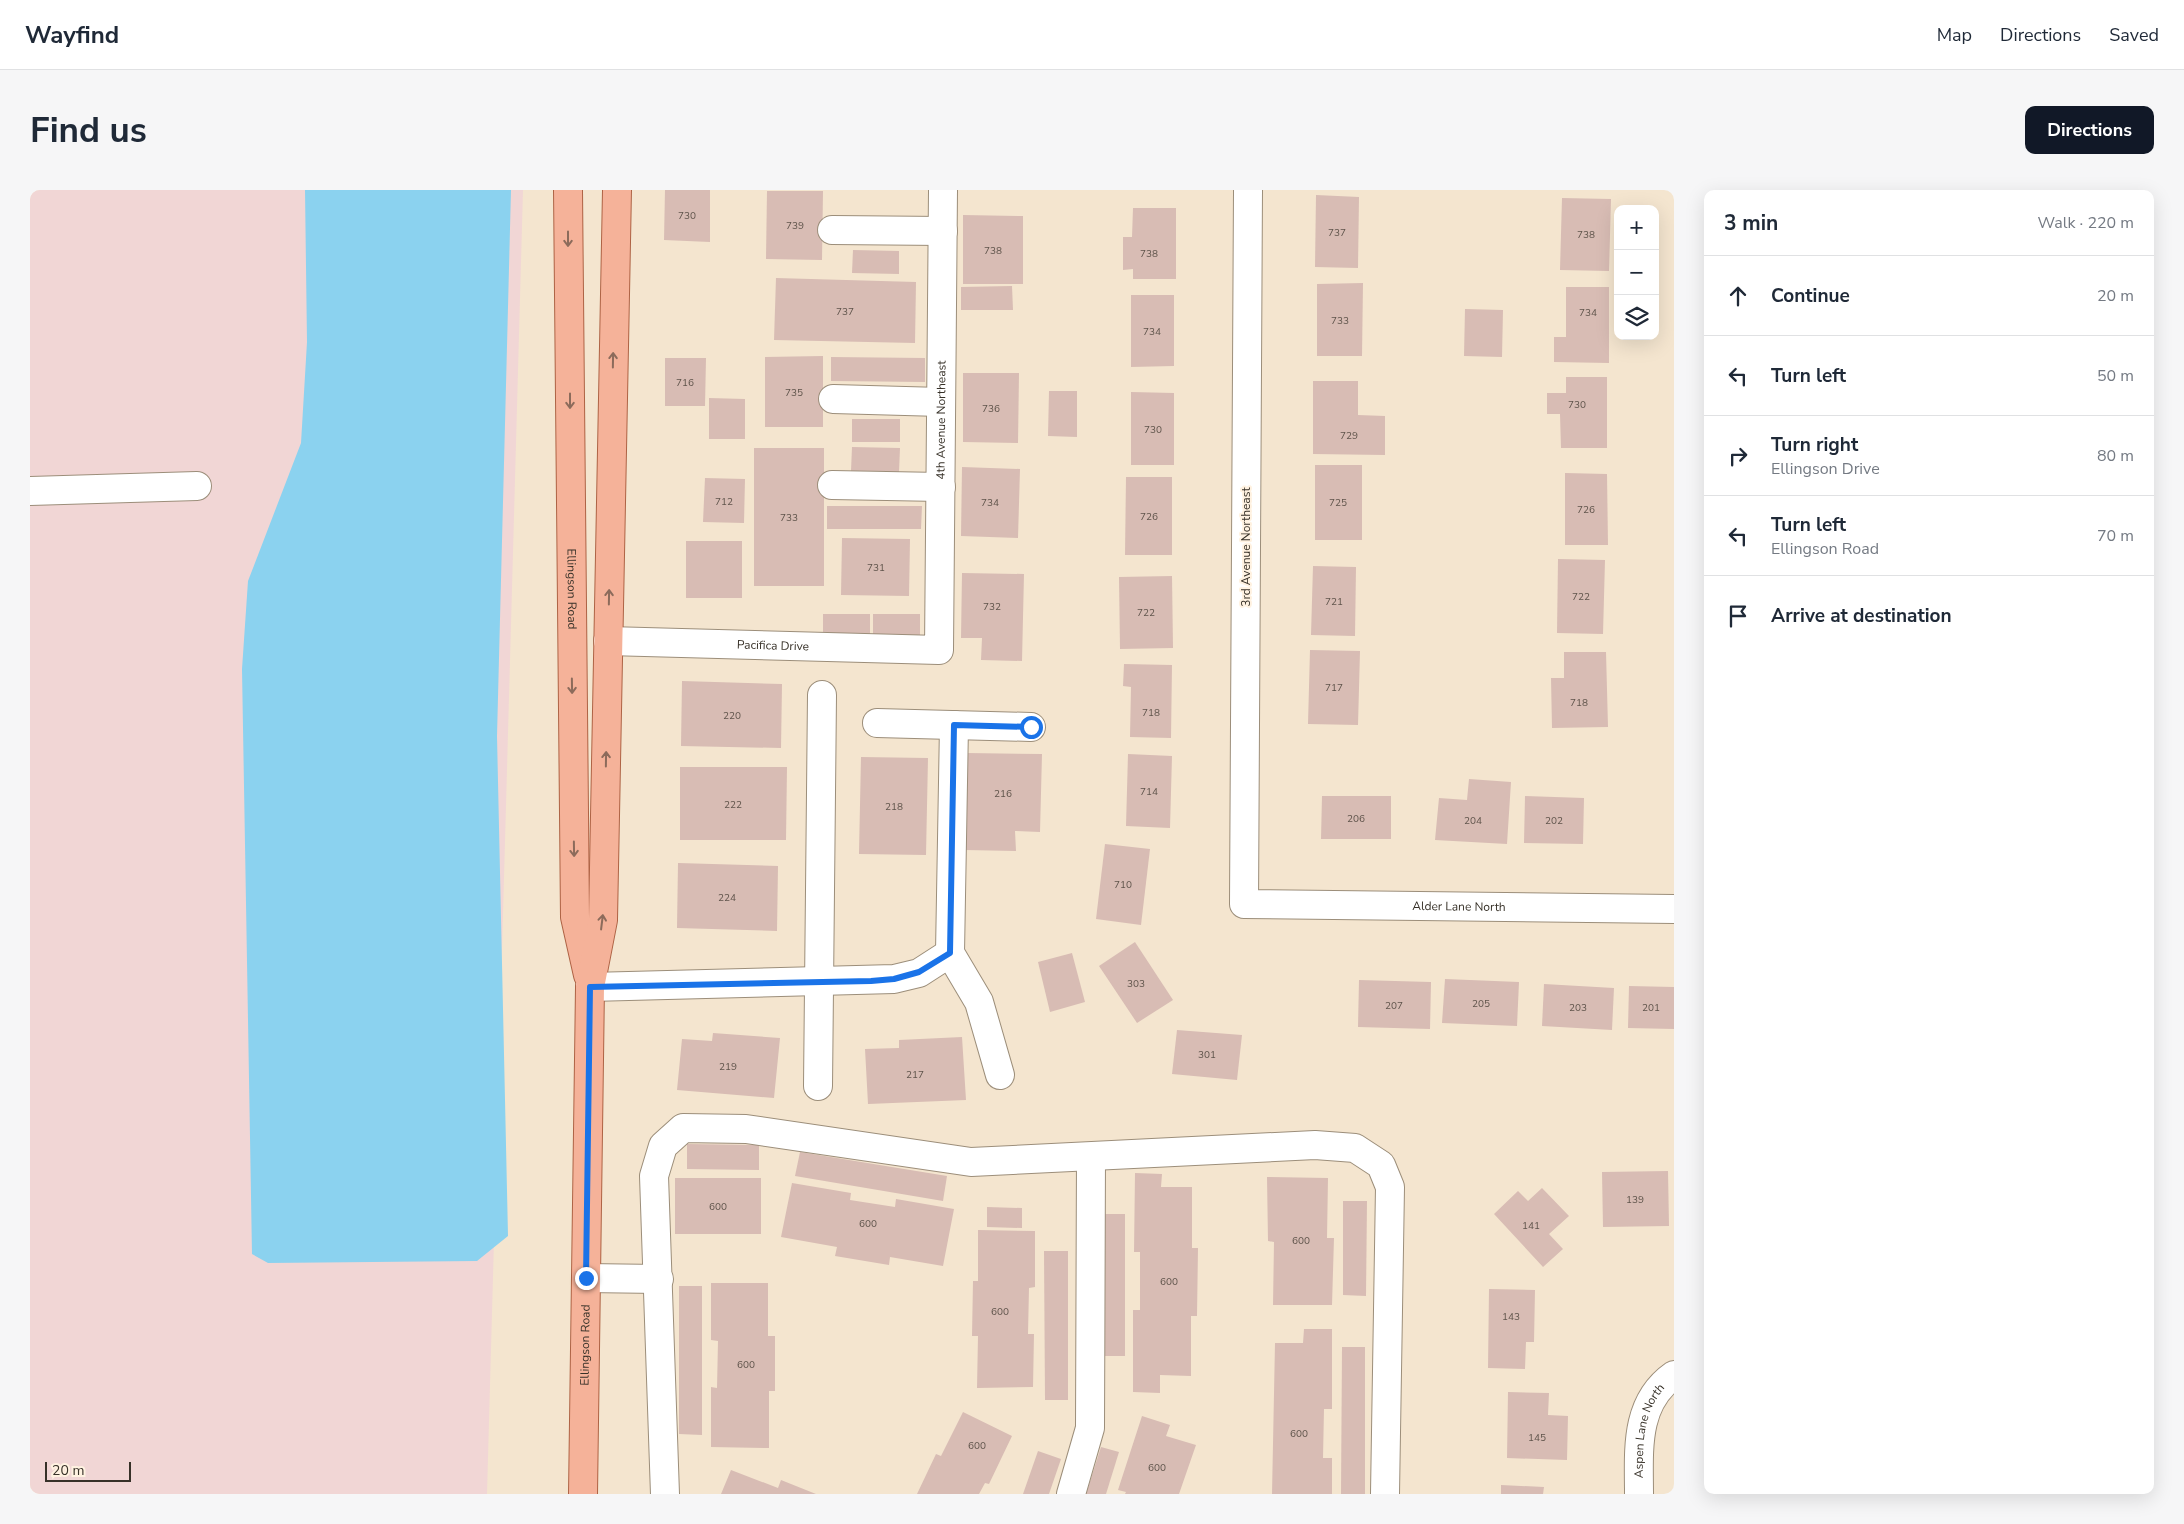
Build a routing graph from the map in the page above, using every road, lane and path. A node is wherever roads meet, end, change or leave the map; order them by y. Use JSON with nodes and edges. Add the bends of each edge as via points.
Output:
{"nodes":[{"id":1,"x":568,"y":190,"type":"edge"},
{"id":2,"x":616,"y":190,"type":"edge"},
{"id":3,"x":943,"y":190,"type":"edge"},
{"id":4,"x":1248,"y":190,"type":"edge"},
{"id":5,"x":832,"y":230,"type":"dead end"},
{"id":6,"x":943,"y":231,"type":"junction"},
{"id":7,"x":832,"y":399,"type":"dead end"},
{"id":8,"x":941,"y":402,"type":"junction"},
{"id":9,"x":197,"y":486,"type":"dead end"},
{"id":10,"x":832,"y":486,"type":"dead end"},
{"id":11,"x":941,"y":487,"type":"junction"},
{"id":12,"x":30,"y":491,"type":"edge"},
{"id":13,"x":608,"y":641,"type":"junction"},
{"id":14,"x":940,"y":650,"type":"joint"},
{"id":15,"x":822,"y":695,"type":"dead end"},
{"id":16,"x":877,"y":723,"type":"dead end"},
{"id":17,"x":954,"y":725,"type":"junction"},
{"id":18,"x":1031,"y":727,"type":"dead end"},
{"id":19,"x":1244,"y":904,"type":"joint"},
{"id":20,"x":1674,"y":909,"type":"edge"},
{"id":21,"x":950,"y":953,"type":"junction"},
{"id":22,"x":818,"y":982,"type":"junction"},
{"id":23,"x":590,"y":987,"type":"junction"},
{"id":24,"x":1000,"y":1076,"type":"dead end"},
{"id":25,"x":818,"y":1086,"type":"dead end"},
{"id":26,"x":1091,"y":1157,"type":"junction"},
{"id":27,"x":586,"y":1278,"type":"junction"},
{"id":28,"x":659,"y":1279,"type":"junction"},
{"id":29,"x":1674,"y":1375,"type":"edge"},
{"id":30,"x":583,"y":1494,"type":"edge"},
{"id":31,"x":665,"y":1494,"type":"edge"},
{"id":32,"x":1071,"y":1494,"type":"edge"},
{"id":33,"x":1385,"y":1494,"type":"edge"},
{"id":34,"x":1639,"y":1494,"type":"edge"}],
"edges":[{"from":1,"to":23,"type":"main road","name":"Ellingson Road","one_way":true,"via":[[575,916]]},
{"from":13,"to":2,"type":"main road","name":"Ellingson Road","one_way":true},
{"from":3,"to":6,"type":"street","name":"4th Avenue Northeast"},
{"from":4,"to":19,"type":"street","name":"3rd Avenue Northeast"},
{"from":5,"to":6,"type":"street"},
{"from":6,"to":8,"type":"street","name":"4th Avenue Northeast"},
{"from":7,"to":8,"type":"street"},
{"from":8,"to":11,"type":"street","name":"4th Avenue Northeast"},
{"from":9,"to":12,"type":"street"},
{"from":10,"to":11,"type":"street"},
{"from":11,"to":14,"type":"street","name":"4th Avenue Northeast"},
{"from":13,"to":14,"type":"street","name":"Pacifica Drive"},
{"from":23,"to":13,"type":"main road","name":"Ellingson Road","one_way":true,"via":[[603,920]]},
{"from":15,"to":22,"type":"street"},
{"from":16,"to":17,"type":"street"},
{"from":17,"to":18,"type":"street"},
{"from":17,"to":21,"type":"street"},
{"from":19,"to":20,"type":"street","name":"Alder Lane North"},
{"from":21,"to":22,"type":"street","via":[[919,972],[894,979]]},
{"from":21,"to":24,"type":"street","via":[[979,1002]]},
{"from":22,"to":23,"type":"street"},
{"from":22,"to":25,"type":"street"},
{"from":23,"to":27,"type":"main road","name":"Ellingson Road"},
{"from":26,"to":28,"type":"street","via":[[971,1162],[746,1130],[683,1128],[663,1146],[654,1176]]},
{"from":26,"to":32,"type":"street","via":[[1090,1428]]},
{"from":26,"to":33,"type":"street","via":[[1315,1145],[1355,1148],[1381,1165],[1390,1187]]},
{"from":27,"to":28,"type":"street"},
{"from":27,"to":30,"type":"main road","name":"Ellingson Road"},
{"from":28,"to":31,"type":"street"},
{"from":29,"to":34,"type":"street","name":"Aspen Lane North","via":[[1662,1384],[1647,1407],[1640,1432]]}]}
